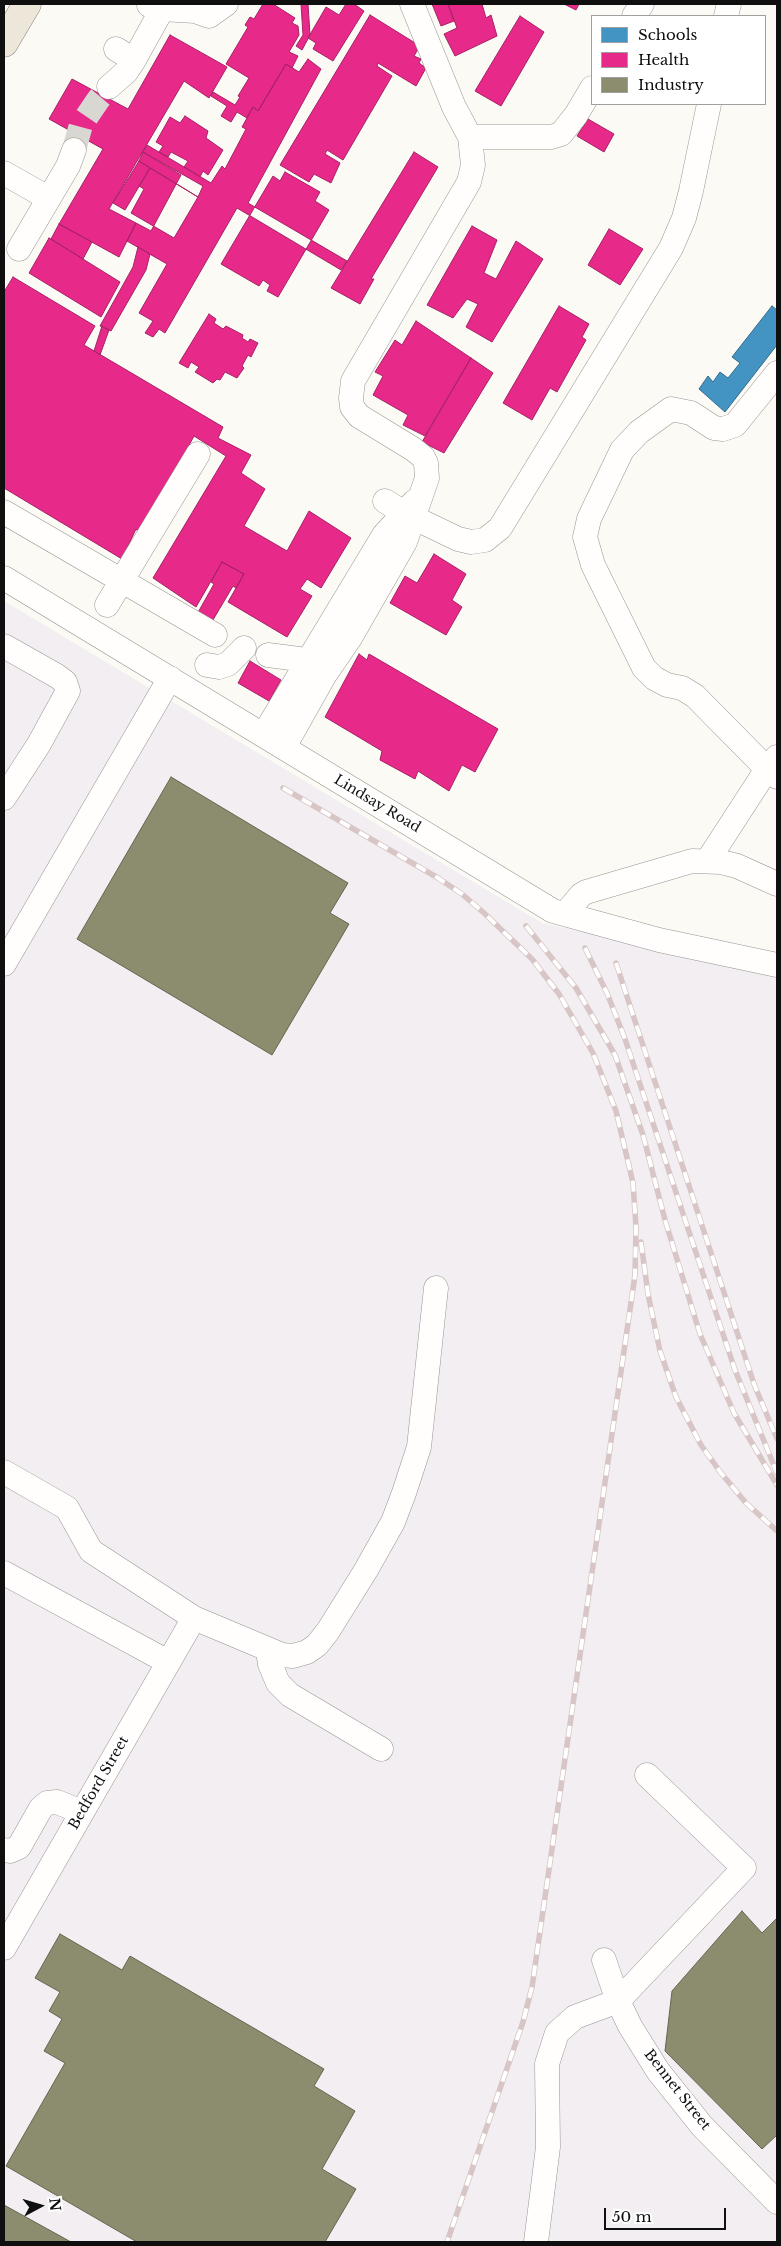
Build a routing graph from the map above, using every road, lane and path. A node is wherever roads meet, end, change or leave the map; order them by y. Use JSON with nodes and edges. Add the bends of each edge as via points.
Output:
{"nodes":[{"id":1,"x":15,"y":4,"type":"edge"},
{"id":2,"x":27,"y":4,"type":"edge"},
{"id":3,"x":226,"y":4,"type":"edge"},
{"id":4,"x":412,"y":4,"type":"edge"},
{"id":5,"x":642,"y":4,"type":"edge"},
{"id":6,"x":158,"y":5,"type":"edge"},
{"id":7,"x":192,"y":7,"type":"edge"},
{"id":8,"x":635,"y":15,"type":"edge"},
{"id":9,"x":4,"y":23,"type":"edge"},
{"id":10,"x":4,"y":43,"type":"edge"},
{"id":11,"x":109,"y":87,"type":"tunnel mouth"},
{"id":12,"x":591,"y":90,"type":"edge"},
{"id":13,"x":709,"y":105,"type":"edge"},
{"id":14,"x":470,"y":137,"type":"junction"},
{"id":15,"x":74,"y":150,"type":"tunnel mouth"},
{"id":16,"x":4,"y":173,"type":"edge"},
{"id":17,"x":48,"y":198,"type":"junction"},
{"id":18,"x":19,"y":249,"type":"dead end"},
{"id":19,"x":777,"y":373,"type":"edge"},
{"id":20,"x":198,"y":454,"type":"dead end"},
{"id":21,"x":401,"y":510,"type":"junction"},
{"id":22,"x":4,"y":512,"type":"edge"},
{"id":23,"x":4,"y":578,"type":"edge"},
{"id":24,"x":121,"y":581,"type":"junction"},
{"id":25,"x":108,"y":605,"type":"dead end"},
{"id":26,"x":214,"y":635,"type":"dead end"},
{"id":27,"x":4,"y":646,"type":"edge"},
{"id":28,"x":244,"y":648,"type":"dead end"},
{"id":29,"x":268,"y":655,"type":"dead end"},
{"id":30,"x":207,"y":665,"type":"dead end"},
{"id":31,"x":316,"y":670,"type":"junction"},
{"id":32,"x":170,"y":678,"type":"junction"},
{"id":33,"x":264,"y":734,"type":"junction"},
{"id":34,"x":284,"y":747,"type":"junction"},
{"id":35,"x":774,"y":768,"type":"edge"},
{"id":36,"x":4,"y":798,"type":"edge"},
{"id":37,"x":708,"y":860,"type":"junction"},
{"id":38,"x":777,"y":884,"type":"edge"},
{"id":39,"x":565,"y":914,"type":"junction"},
{"id":40,"x":4,"y":964,"type":"edge"},
{"id":41,"x":777,"y":965,"type":"edge"},
{"id":42,"x":436,"y":1288,"type":"dead end"},
{"id":43,"x":4,"y":1473,"type":"edge"},
{"id":44,"x":4,"y":1573,"type":"edge"},
{"id":45,"x":194,"y":1618,"type":"junction"},
{"id":46,"x":268,"y":1651,"type":"junction"},
{"id":47,"x":168,"y":1662,"type":"junction"},
{"id":48,"x":381,"y":1749,"type":"dead end"},
{"id":49,"x":647,"y":1775,"type":"dead end"},
{"id":50,"x":82,"y":1812,"type":"junction"},
{"id":51,"x":4,"y":1850,"type":"edge"},
{"id":52,"x":4,"y":1948,"type":"edge"},
{"id":53,"x":604,"y":1960,"type":"dead end"},
{"id":54,"x":618,"y":2001,"type":"junction"},
{"id":55,"x":777,"y":2202,"type":"edge"},
{"id":56,"x":536,"y":2242,"type":"edge"}],
"edges":[{"from":1,"to":9,"type":"street"},
{"from":2,"to":10,"type":"main road"},
{"from":3,"to":7,"type":"street","via":[[209,16]]},
{"from":4,"to":14,"type":"street","via":[[454,107]]},
{"from":5,"to":8,"type":"street"},
{"from":6,"to":7,"type":"street"},
{"from":6,"to":11,"type":"street","via":[[125,55],[126,72]]},
{"from":12,"to":14,"type":"street","via":[[561,134],[551,137]]},
{"from":13,"to":21,"type":"street","via":[[689,200],[671,248],[500,528],[485,540],[470,542]]},
{"from":14,"to":21,"type":"street","via":[[473,165],[469,182],[351,389],[352,407],[359,416],[423,457],[427,470],[422,493]]},
{"from":15,"to":17,"type":"street"},
{"from":16,"to":17,"type":"street"},
{"from":17,"to":18,"type":"street"},
{"from":19,"to":35,"type":"street","via":[[735,425],[714,428],[691,413],[671,409],[639,432],[622,450],[589,519],[586,537],[593,565],[644,668],[654,678],[695,696]]},
{"from":20,"to":24,"type":"street"},
{"from":21,"to":31,"type":"street","via":[[405,542],[387,576],[350,638]]},
{"from":22,"to":24,"type":"street"},
{"from":23,"to":32,"type":"street","name":"Lindsay Road"},
{"from":24,"to":25,"type":"street"},
{"from":24,"to":26,"type":"street"},
{"from":27,"to":36,"type":"street","via":[[57,676],[65,682],[68,691]]},
{"from":28,"to":30,"type":"street","via":[[228,664],[219,667]]},
{"from":29,"to":31,"type":"street","via":[[292,657]]},
{"from":31,"to":33,"type":"street"},
{"from":31,"to":34,"type":"street"},
{"from":32,"to":33,"type":"street","name":"Lindsay Road"},
{"from":32,"to":40,"type":"street"},
{"from":33,"to":34,"type":"street","name":"Lindsay Road"},
{"from":34,"to":39,"type":"street","name":"Lindsay Road","via":[[537,901]]},
{"from":35,"to":37,"type":"street"},
{"from":37,"to":38,"type":"street","via":[[737,866]]},
{"from":37,"to":39,"type":"street","via":[[692,861],[595,889],[581,895]]},
{"from":39,"to":41,"type":"street","name":"Lindsay Road","via":[[659,940]]},
{"from":42,"to":46,"type":"street","via":[[419,1446],[393,1522],[317,1645],[293,1656]]},
{"from":43,"to":45,"type":"street","via":[[67,1508],[91,1551]]},
{"from":44,"to":47,"type":"street"},
{"from":45,"to":46,"type":"street"},
{"from":45,"to":47,"type":"street","name":"Bedford Street"},
{"from":46,"to":48,"type":"street","via":[[278,1683],[290,1695]]},
{"from":47,"to":50,"type":"street","name":"Bedford Street"},
{"from":49,"to":54,"type":"street","via":[[744,1868]]},
{"from":50,"to":51,"type":"street","via":[[58,1802],[47,1803],[19,1847]]},
{"from":50,"to":52,"type":"street","name":"Bedford Street"},
{"from":53,"to":54,"type":"street","name":"Bennet Street"},
{"from":54,"to":55,"type":"street","name":"Bennet Street","via":[[658,2070],[702,2126]]},
{"from":54,"to":56,"type":"street","via":[[575,2016],[557,2033],[547,2064],[548,2147]]}]}
